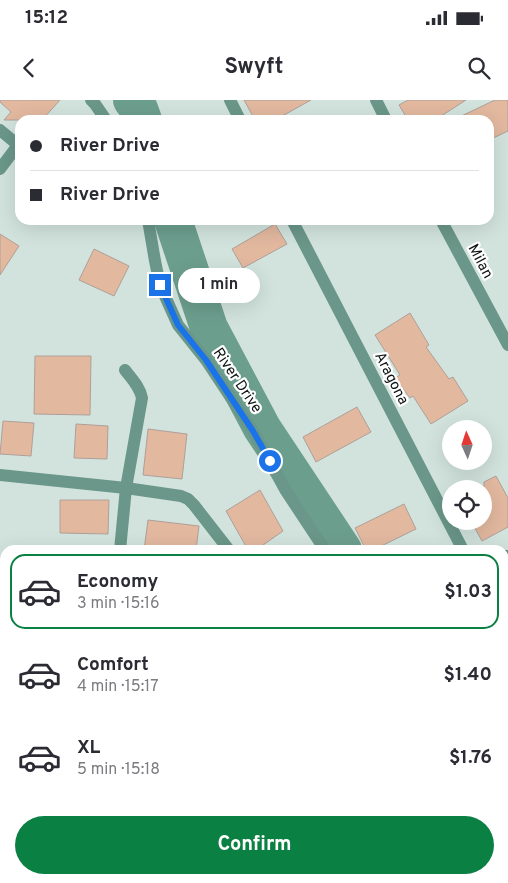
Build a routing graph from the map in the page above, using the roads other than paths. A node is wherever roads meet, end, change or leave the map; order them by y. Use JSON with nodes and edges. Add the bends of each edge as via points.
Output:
{"nodes":[{"id":1,"x":91,"y":100,"type":"edge"},
{"id":2,"x":230,"y":100,"type":"edge"},
{"id":3,"x":376,"y":100,"type":"edge"},
{"id":4,"x":103,"y":115,"type":"edge"},
{"id":5,"x":238,"y":115,"type":"edge"},
{"id":6,"x":384,"y":115,"type":"edge"},
{"id":7,"x":0,"y":130,"type":"edge"},
{"id":8,"x":15,"y":142,"type":"edge"},
{"id":9,"x":15,"y":149,"type":"edge"},
{"id":10,"x":0,"y":169,"type":"edge"},
{"id":11,"x":149,"y":225,"type":"edge"},
{"id":12,"x":295,"y":225,"type":"edge"},
{"id":13,"x":443,"y":225,"type":"edge"},
{"id":14,"x":508,"y":344,"type":"edge"},
{"id":15,"x":124,"y":370,"type":"dead end"},
{"id":16,"x":0,"y":475,"type":"edge"},
{"id":17,"x":126,"y":488,"type":"junction"},
{"id":18,"x":120,"y":545,"type":"edge"},
{"id":19,"x":225,"y":545,"type":"edge"},
{"id":20,"x":322,"y":545,"type":"edge"},
{"id":21,"x":460,"y":545,"type":"edge"}],
"edges":[{"from":1,"to":4,"type":"street"},
{"from":2,"to":5,"type":"street"},
{"from":3,"to":6,"type":"street"},
{"from":7,"to":8,"type":"street"},
{"from":9,"to":10,"type":"street"},
{"from":11,"to":20,"type":"street","name":"River Drive","via":[[160,285],[178,325],[248,423],[286,491]]},
{"from":12,"to":21,"type":"street","name":"Aragona"},
{"from":13,"to":14,"type":"street","name":"Milan"},
{"from":15,"to":17,"type":"street","via":[[137,384],[142,398]]},
{"from":16,"to":17,"type":"street"},
{"from":17,"to":18,"type":"street"},
{"from":17,"to":19,"type":"street","via":[[188,499]]}]}
